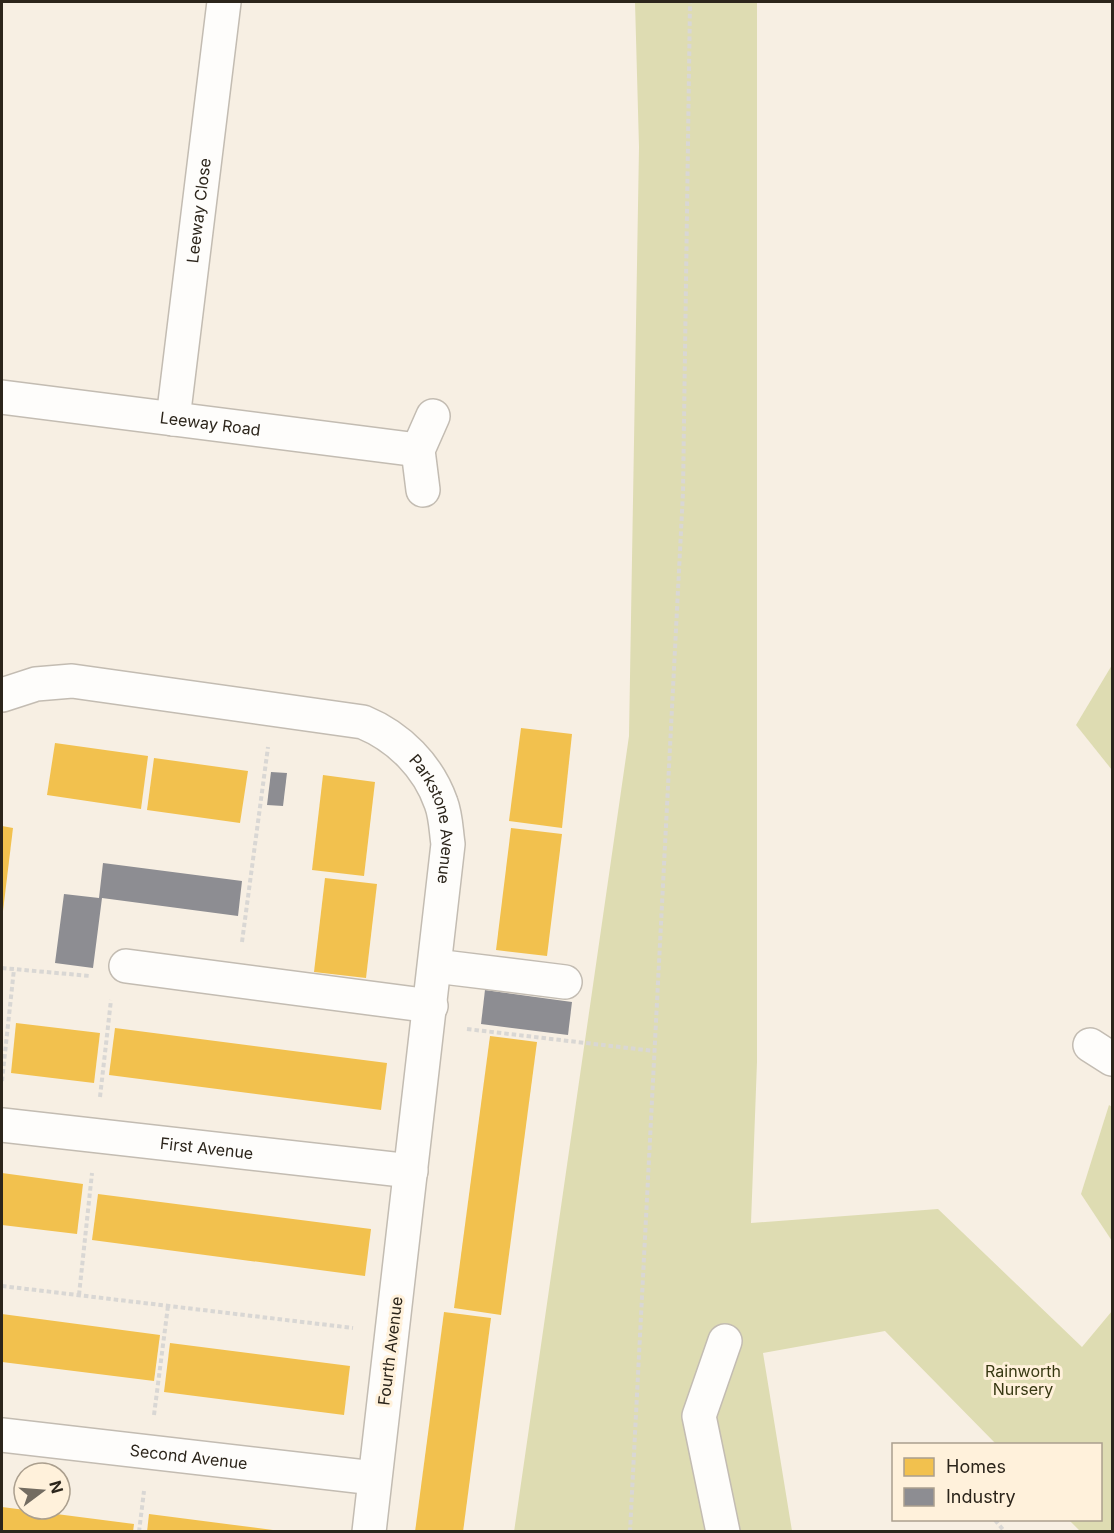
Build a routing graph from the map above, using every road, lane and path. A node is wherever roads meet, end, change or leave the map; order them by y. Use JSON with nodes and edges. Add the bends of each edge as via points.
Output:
{"nodes":[{"id":1,"x":224,"y":2,"type":"edge"},
{"id":2,"x":690,"y":2,"type":"edge"},
{"id":3,"x":2,"y":397,"type":"edge"},
{"id":4,"x":433,"y":416,"type":"dead end"},
{"id":5,"x":173,"y":419,"type":"junction"},
{"id":6,"x":418,"y":450,"type":"junction"},
{"id":7,"x":423,"y":490,"type":"dead end"},
{"id":8,"x":2,"y":695,"type":"edge"},
{"id":9,"x":272,"y":710,"type":"junction"},
{"id":10,"x":126,"y":966,"type":"joint"},
{"id":11,"x":435,"y":966,"type":"junction"},
{"id":12,"x":2,"y":968,"type":"edge"},
{"id":13,"x":15,"y":969,"type":"junction"},
{"id":14,"x":237,"y":981,"type":"junction"},
{"id":15,"x":565,"y":982,"type":"dead end"},
{"id":16,"x":429,"y":1015,"type":"junction"},
{"id":17,"x":654,"y":1051,"type":"junction"},
{"id":18,"x":2,"y":1081,"type":"edge"},
{"id":19,"x":2,"y":1125,"type":"edge"},
{"id":20,"x":411,"y":1171,"type":"junction"},
{"id":21,"x":2,"y":1286,"type":"edge"},
{"id":22,"x":393,"y":1333,"type":"junction"},
{"id":23,"x":725,"y":1341,"type":"dead end"},
{"id":24,"x":2,"y":1435,"type":"edge"},
{"id":25,"x":374,"y":1478,"type":"junction"},
{"id":26,"x":369,"y":1532,"type":"edge"},
{"id":27,"x":630,"y":1532,"type":"edge"},
{"id":28,"x":723,"y":1532,"type":"edge"}],
"edges":[{"from":1,"to":5,"type":"street","name":"Leeway Close"},
{"from":2,"to":17,"type":"path","via":[[683,492]]},
{"from":3,"to":5,"type":"street","name":"Leeway Road"},
{"from":4,"to":6,"type":"street"},
{"from":5,"to":6,"type":"street","name":"Leeway Road"},
{"from":6,"to":7,"type":"street"},
{"from":8,"to":9,"type":"street","name":"Parkstone Avenue","via":[[36,684],[72,681]]},
{"from":9,"to":11,"type":"street","name":"Parkstone Avenue","via":[[363,722],[383,730],[429,776],[442,805],[448,844]]},
{"from":9,"to":14,"type":"path"},
{"from":10,"to":13,"type":"path","via":[[113,979]]},
{"from":10,"to":14,"type":"street"},
{"from":11,"to":15,"type":"street"},
{"from":11,"to":16,"type":"street","name":"Parkstone Avenue"},
{"from":12,"to":13,"type":"path"},
{"from":13,"to":18,"type":"path"},
{"from":14,"to":16,"type":"street"},
{"from":16,"to":17,"type":"path"},
{"from":16,"to":20,"type":"street","name":"Fourth Avenue"},
{"from":17,"to":27,"type":"path"},
{"from":19,"to":20,"type":"street","name":"First Avenue"},
{"from":20,"to":22,"type":"street","name":"Fourth Avenue"},
{"from":21,"to":22,"type":"path"},
{"from":22,"to":25,"type":"street","name":"Fourth Avenue"},
{"from":23,"to":28,"type":"street","via":[[699,1416]]},
{"from":24,"to":25,"type":"street","name":"Second Avenue"},
{"from":25,"to":26,"type":"street","name":"Fourth Avenue"}]}
